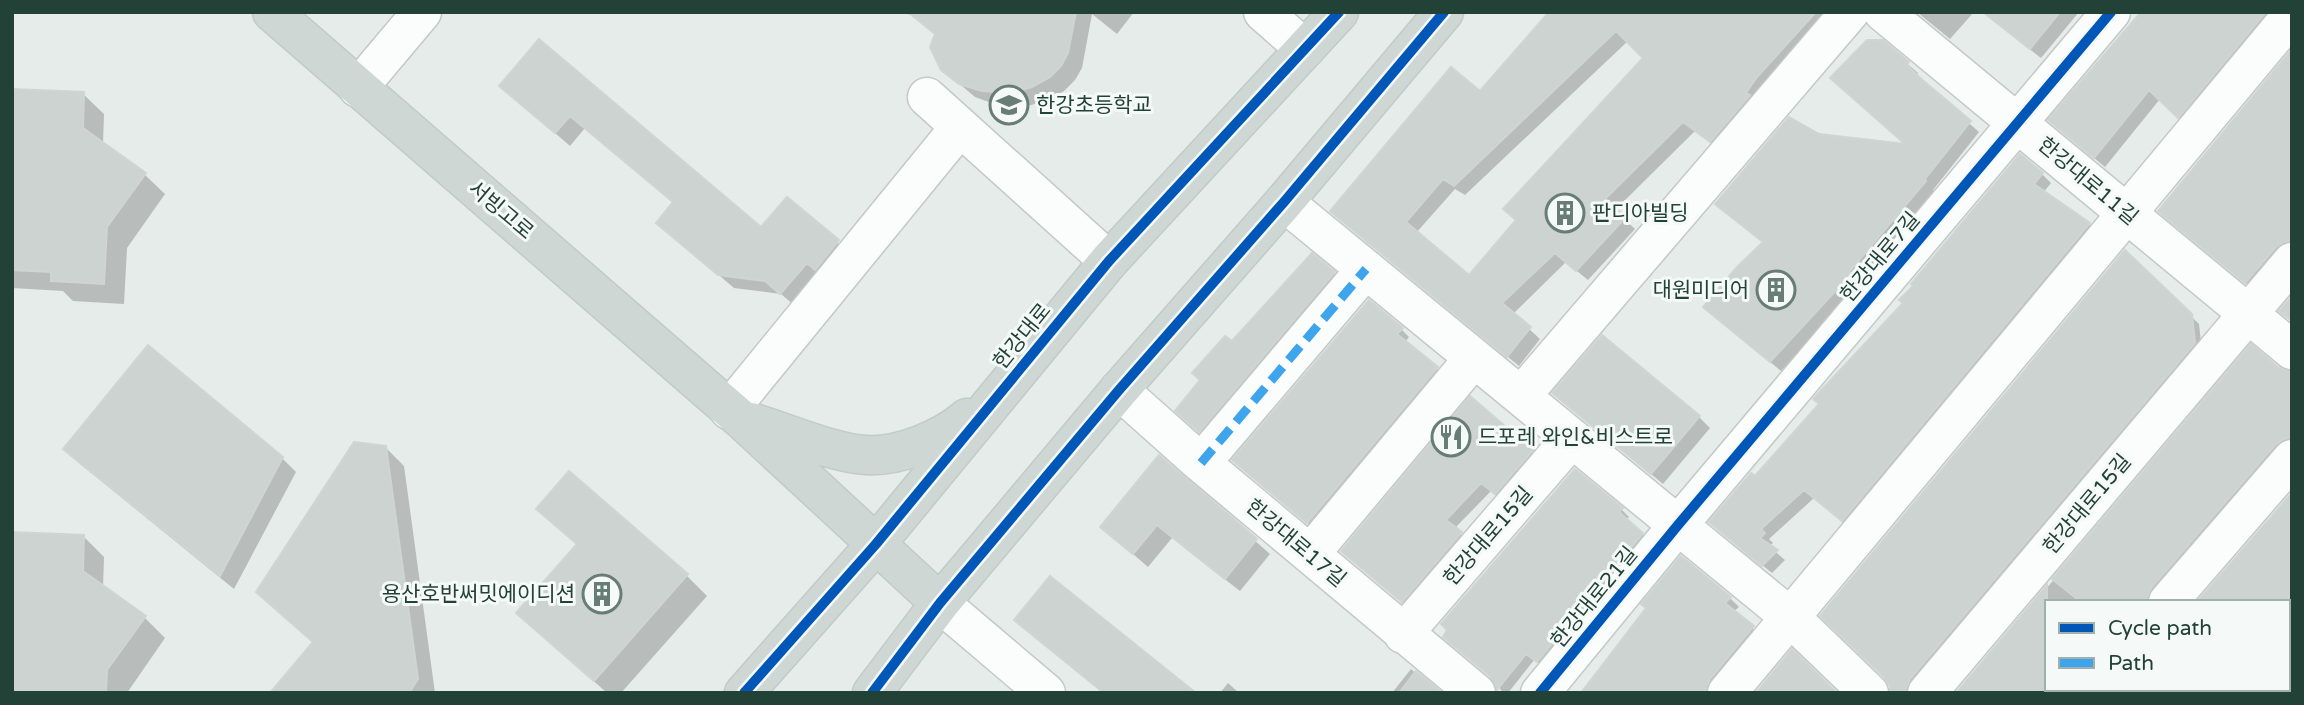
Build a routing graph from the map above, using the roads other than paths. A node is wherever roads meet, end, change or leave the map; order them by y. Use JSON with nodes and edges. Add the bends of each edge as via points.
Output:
{"nodes":[{"id":1,"x":272,"y":12,"type":"edge"},
{"id":2,"x":422,"y":12,"type":"edge"},
{"id":3,"x":1263,"y":12,"type":"edge"},
{"id":4,"x":1339,"y":12,"type":"edge"},
{"id":5,"x":1444,"y":12,"type":"edge"},
{"id":6,"x":1850,"y":12,"type":"edge"},
{"id":7,"x":1884,"y":12,"type":"edge"},
{"id":8,"x":2111,"y":12,"type":"edge"},
{"id":9,"x":2292,"y":15,"type":"edge"},
{"id":10,"x":1305,"y":49,"type":"junction"},
{"id":11,"x":358,"y":88,"type":"junction"},
{"id":12,"x":927,"y":97,"type":"dead end"},
{"id":13,"x":2018,"y":123,"type":"junction"},
{"id":14,"x":960,"y":127,"type":"junction"},
{"id":15,"x":1284,"y":202,"type":"junction"},
{"id":16,"x":2127,"y":213,"type":"junction"},
{"id":17,"x":1109,"y":261,"type":"junction"},
{"id":18,"x":2292,"y":262,"type":"edge"},
{"id":19,"x":1366,"y":270,"type":"junction"},
{"id":20,"x":2247,"y":314,"type":"junction"},
{"id":21,"x":2292,"y":350,"type":"edge"},
{"id":22,"x":1474,"y":358,"type":"junction"},
{"id":23,"x":1004,"y":388,"type":"junction"},
{"id":24,"x":1118,"y":390,"type":"junction"},
{"id":25,"x":1521,"y":396,"type":"junction"},
{"id":26,"x":736,"y":415,"type":"junction"},
{"id":27,"x":1572,"y":438,"type":"junction"},
{"id":28,"x":2292,"y":459,"type":"edge"},
{"id":29,"x":1201,"y":463,"type":"junction"},
{"id":30,"x":1678,"y":525,"type":"junction"},
{"id":31,"x":876,"y":544,"type":"junction"},
{"id":32,"x":1310,"y":554,"type":"junction"},
{"id":33,"x":2170,"y":600,"type":"edge"},
{"id":34,"x":940,"y":603,"type":"junction"},
{"id":35,"x":1790,"y":617,"type":"junction"},
{"id":36,"x":1403,"y":634,"type":"junction"},
{"id":37,"x":744,"y":693,"type":"edge"},
{"id":38,"x":872,"y":693,"type":"edge"},
{"id":39,"x":1046,"y":693,"type":"edge"},
{"id":40,"x":1476,"y":693,"type":"edge"},
{"id":41,"x":1540,"y":693,"type":"edge"},
{"id":42,"x":1727,"y":693,"type":"edge"},
{"id":43,"x":1869,"y":693,"type":"edge"},
{"id":44,"x":1927,"y":693,"type":"edge"}],
"edges":[{"from":1,"to":11,"type":"main road","name":"서빙고로"},
{"from":2,"to":11,"type":"street"},
{"from":3,"to":10,"type":"street"},
{"from":4,"to":10,"type":"main road","name":"한강대로"},
{"from":5,"to":15,"type":"main road"},
{"from":6,"to":25,"type":"street"},
{"from":7,"to":13,"type":"street","name":"한강대로11길"},
{"from":8,"to":13,"type":"street","name":"한강대로7길"},
{"from":9,"to":16,"type":"street"},
{"from":10,"to":17,"type":"main road","name":"한강대로"},
{"from":11,"to":26,"type":"main road","name":"서빙고로"},
{"from":12,"to":14,"type":"street"},
{"from":13,"to":16,"type":"street","name":"한강대로11길"},
{"from":13,"to":30,"type":"street","name":"한강대로7길"},
{"from":14,"to":17,"type":"street"},
{"from":14,"to":26,"type":"street"},
{"from":15,"to":19,"type":"street"},
{"from":15,"to":24,"type":"main road"},
{"from":16,"to":20,"type":"street","name":"한강대로11길"},
{"from":16,"to":35,"type":"street"},
{"from":17,"to":23,"type":"main road","name":"한강대로"},
{"from":18,"to":20,"type":"street"},
{"from":19,"to":22,"type":"street"},
{"from":19,"to":29,"type":"street"},
{"from":20,"to":21,"type":"street","name":"한강대로11길"},
{"from":20,"to":44,"type":"street","name":"한강대로15길"},
{"from":22,"to":25,"type":"street"},
{"from":22,"to":32,"type":"street"},
{"from":23,"to":26,"type":"main road","via":[[938,438],[908,450],[867,455],[827,447]]},
{"from":23,"to":31,"type":"main road","name":"한강대로"},
{"from":24,"to":29,"type":"street","name":"한강대로17길"},
{"from":24,"to":34,"type":"main road"},
{"from":25,"to":27,"type":"street"},
{"from":26,"to":31,"type":"main road","name":"서빙고로"},
{"from":27,"to":30,"type":"street"},
{"from":27,"to":36,"type":"street","name":"한강대로15길"},
{"from":28,"to":33,"type":"street"},
{"from":29,"to":32,"type":"street","name":"한강대로17길"},
{"from":30,"to":35,"type":"street"},
{"from":30,"to":41,"type":"street","name":"한강대로21길"},
{"from":31,"to":34,"type":"main road","name":"서빙고로"},
{"from":31,"to":37,"type":"main road","name":"한강대로"},
{"from":32,"to":36,"type":"street","name":"한강대로17길"},
{"from":34,"to":38,"type":"main road"},
{"from":34,"to":39,"type":"street"},
{"from":35,"to":42,"type":"street"},
{"from":35,"to":43,"type":"street"},
{"from":36,"to":40,"type":"street","name":"한강대로17길"}]}
